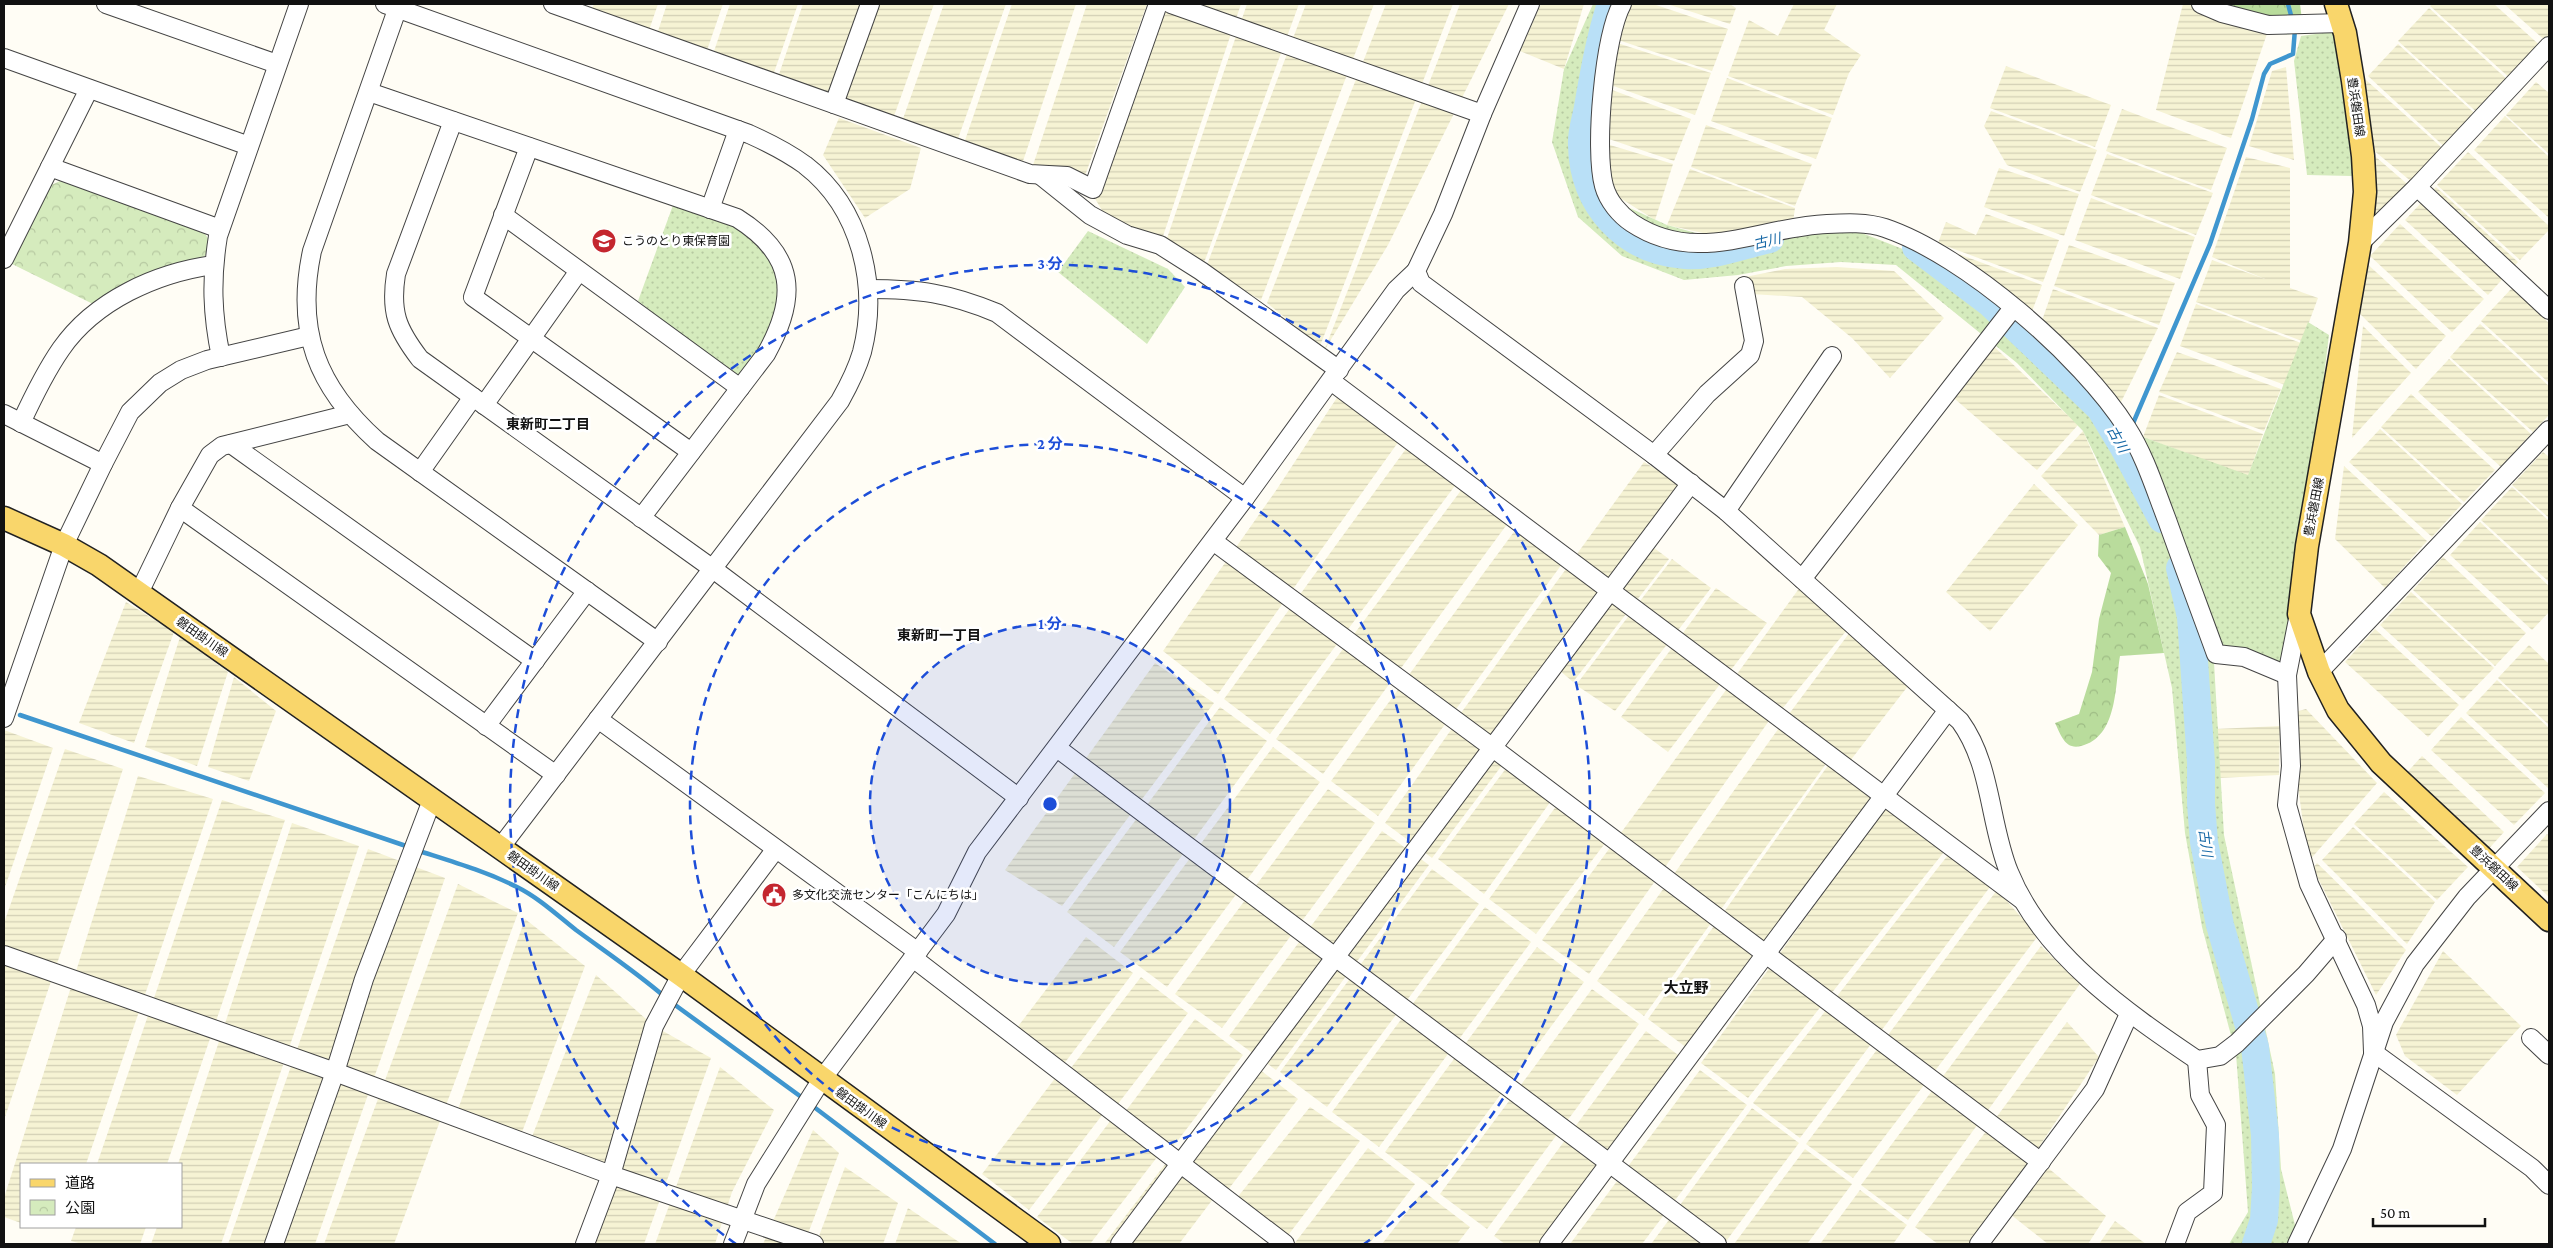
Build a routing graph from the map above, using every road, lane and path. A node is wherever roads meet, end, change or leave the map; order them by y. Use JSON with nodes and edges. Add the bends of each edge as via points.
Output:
{"nodes":[{"id":1,"x":106,"y":4,"type":"edge"},
{"id":2,"x":299,"y":4,"type":"edge"},
{"id":3,"x":553,"y":4,"type":"edge"},
{"id":4,"x":870,"y":4,"type":"edge"},
{"id":5,"x":1158,"y":4,"type":"edge"},
{"id":6,"x":1171,"y":4,"type":"edge"},
{"id":7,"x":1530,"y":4,"type":"edge"},
{"id":8,"x":1622,"y":4,"type":"edge"},
{"id":9,"x":2201,"y":4,"type":"edge"},
{"id":10,"x":394,"y":5,"type":"edge"},
{"id":11,"x":580,"y":8,"type":"edge"},
{"id":12,"x":2339,"y":13,"type":"edge"},
{"id":13,"x":2549,"y":46,"type":"edge"},
{"id":14,"x":4,"y":60,"type":"edge"},
{"id":15,"x":277,"y":64,"type":"junction"},
{"id":16,"x":89,"y":89,"type":"junction"},
{"id":17,"x":369,"y":92,"type":"junction"},
{"id":18,"x":834,"y":104,"type":"junction"},
{"id":19,"x":1482,"y":114,"type":"junction"},
{"id":20,"x":453,"y":121,"type":"junction"},
{"id":21,"x":738,"y":130,"type":"junction"},
{"id":22,"x":249,"y":146,"type":"junction"},
{"id":23,"x":529,"y":147,"type":"junction"},
{"id":24,"x":50,"y":167,"type":"junction"},
{"id":25,"x":1040,"y":175,"type":"junction"},
{"id":26,"x":2417,"y":187,"type":"junction"},
{"id":27,"x":710,"y":209,"type":"junction"},
{"id":28,"x":503,"y":216,"type":"junction"},
{"id":29,"x":220,"y":229,"type":"junction"},
{"id":30,"x":2360,"y":244,"type":"junction"},
{"id":31,"x":4,"y":259,"type":"edge"},
{"id":32,"x":214,"y":265,"type":"junction"},
{"id":33,"x":579,"y":271,"type":"junction"},
{"id":34,"x":1416,"y":271,"type":"junction"},
{"id":35,"x":1744,"y":286,"type":"dead end"},
{"id":36,"x":868,"y":289,"type":"junction"},
{"id":37,"x":2013,"y":308,"type":"junction"},
{"id":38,"x":2549,"y":310,"type":"edge"},
{"id":39,"x":309,"y":336,"type":"junction"},
{"id":40,"x":532,"y":339,"type":"junction"},
{"id":41,"x":1832,"y":356,"type":"dead end"},
{"id":42,"x":221,"y":357,"type":"junction"},
{"id":43,"x":1335,"y":375,"type":"junction"},
{"id":44,"x":740,"y":388,"type":"junction"},
{"id":45,"x":478,"y":401,"type":"junction"},
{"id":46,"x":4,"y":414,"type":"edge"},
{"id":47,"x":350,"y":414,"type":"junction"},
{"id":48,"x":21,"y":422,"type":"junction"},
{"id":49,"x":2549,"y":430,"type":"edge"},
{"id":50,"x":231,"y":444,"type":"junction"},
{"id":51,"x":691,"y":452,"type":"junction"},
{"id":52,"x":1654,"y":454,"type":"junction"},
{"id":53,"x":102,"y":464,"type":"junction"},
{"id":54,"x":420,"y":472,"type":"junction"},
{"id":55,"x":1691,"y":483,"type":"junction"},
{"id":56,"x":1245,"y":498,"type":"junction"},
{"id":57,"x":180,"y":508,"type":"junction"},
{"id":58,"x":1726,"y":511,"type":"junction"},
{"id":59,"x":4,"y":518,"type":"edge"},
{"id":60,"x":641,"y":518,"type":"junction"},
{"id":61,"x":1213,"y":541,"type":"junction"},
{"id":62,"x":64,"y":545,"type":"junction"},
{"id":63,"x":713,"y":569,"type":"junction"},
{"id":64,"x":1802,"y":580,"type":"junction"},
{"id":65,"x":1611,"y":590,"type":"junction"},
{"id":66,"x":587,"y":591,"type":"junction"},
{"id":67,"x":139,"y":593,"type":"junction"},
{"id":68,"x":2298,"y":614,"type":"junction"},
{"id":69,"x":658,"y":642,"type":"junction"},
{"id":70,"x":535,"y":661,"type":"junction"},
{"id":71,"x":2319,"y":672,"type":"junction"},
{"id":72,"x":2287,"y":675,"type":"junction"},
{"id":73,"x":1948,"y":710,"type":"junction"},
{"id":74,"x":4,"y":718,"type":"edge"},
{"id":75,"x":598,"y":720,"type":"junction"},
{"id":76,"x":486,"y":726,"type":"junction"},
{"id":77,"x":1057,"y":748,"type":"junction"},
{"id":78,"x":1493,"y":748,"type":"junction"},
{"id":79,"x":556,"y":775,"type":"junction"},
{"id":80,"x":1884,"y":795,"type":"junction"},
{"id":81,"x":1019,"y":798,"type":"junction"},
{"id":82,"x":432,"y":800,"type":"junction"},
{"id":83,"x":2549,"y":811,"type":"edge"},
{"id":84,"x":500,"y":848,"type":"junction"},
{"id":85,"x":775,"y":850,"type":"junction"},
{"id":86,"x":2495,"y":869,"type":"junction"},
{"id":87,"x":2025,"y":902,"type":"junction"},
{"id":88,"x":2549,"y":920,"type":"edge"},
{"id":89,"x":2337,"y":938,"type":"junction"},
{"id":90,"x":4,"y":955,"type":"edge"},
{"id":91,"x":915,"y":955,"type":"junction"},
{"id":92,"x":1765,"y":955,"type":"junction"},
{"id":93,"x":1335,"y":958,"type":"junction"},
{"id":94,"x":681,"y":975,"type":"junction"},
{"id":95,"x":2129,"y":1014,"type":"junction"},
{"id":96,"x":2373,"y":1052,"type":"junction"},
{"id":97,"x":2197,"y":1060,"type":"junction"},
{"id":98,"x":335,"y":1072,"type":"junction"},
{"id":99,"x":822,"y":1079,"type":"junction"},
{"id":100,"x":2041,"y":1162,"type":"junction"},
{"id":101,"x":1609,"y":1164,"type":"junction"},
{"id":102,"x":1180,"y":1165,"type":"junction"},
{"id":103,"x":611,"y":1176,"type":"junction"},
{"id":104,"x":2549,"y":1185,"type":"edge"},
{"id":105,"x":742,"y":1220,"type":"junction"},
{"id":106,"x":274,"y":1244,"type":"edge"},
{"id":107,"x":585,"y":1244,"type":"edge"},
{"id":108,"x":733,"y":1244,"type":"edge"},
{"id":109,"x":814,"y":1244,"type":"edge"},
{"id":110,"x":1049,"y":1244,"type":"edge"},
{"id":111,"x":1120,"y":1244,"type":"edge"},
{"id":112,"x":1285,"y":1244,"type":"edge"},
{"id":113,"x":1549,"y":1244,"type":"edge"},
{"id":114,"x":1717,"y":1244,"type":"edge"},
{"id":115,"x":1978,"y":1244,"type":"edge"},
{"id":116,"x":2175,"y":1244,"type":"edge"},
{"id":117,"x":2297,"y":1244,"type":"edge"}],
"edges":[{"from":1,"to":15,"type":"street"},
{"from":2,"to":15,"type":"street"},
{"from":3,"to":11,"type":"street"},
{"from":4,"to":18,"type":"street"},
{"from":5,"to":25,"type":"street","via":[[1092,189],[1067,176]]},
{"from":6,"to":19,"type":"street"},
{"from":7,"to":19,"type":"street"},
{"from":8,"to":37,"type":"street","via":[[1612,38],[1600,119],[1600,157],[1604,188],[1613,206],[1632,223],[1672,243],[1704,245],[1814,224],[1852,223],[1884,228],[1940,253]]},
{"from":9,"to":12,"type":"street","via":[[2268,25]]},
{"from":10,"to":17,"type":"street"},
{"from":10,"to":21,"type":"street"},
{"from":11,"to":18,"type":"street"},
{"from":12,"to":30,"type":"main road","name":"豊浜磐田線","via":[[2353,81],[2363,156],[2365,192]]},
{"from":13,"to":26,"type":"street"},
{"from":14,"to":16,"type":"street"},
{"from":15,"to":22,"type":"street"},
{"from":16,"to":22,"type":"street"},
{"from":16,"to":24,"type":"street"},
{"from":17,"to":20,"type":"street"},
{"from":17,"to":39,"type":"street","via":[[312,251],[308,274]]},
{"from":18,"to":25,"type":"street"},
{"from":19,"to":34,"type":"street","via":[[1443,214]]},
{"from":20,"to":23,"type":"street"},
{"from":20,"to":45,"type":"street","via":[[396,274],[393,292],[395,316],[404,338],[420,360]]},
{"from":21,"to":27,"type":"street"},
{"from":21,"to":36,"type":"street","via":[[781,148],[821,180],[848,217],[860,244]]},
{"from":22,"to":29,"type":"street"},
{"from":23,"to":27,"type":"street"},
{"from":23,"to":28,"type":"street"},
{"from":24,"to":29,"type":"street"},
{"from":24,"to":31,"type":"street"},
{"from":25,"to":43,"type":"street","via":[[1090,214],[1127,235],[1160,245],[1201,271]]},
{"from":26,"to":30,"type":"street"},
{"from":26,"to":38,"type":"street"},
{"from":27,"to":44,"type":"street","via":[[737,218],[758,232],[781,264],[787,284],[787,304],[781,328]]},
{"from":28,"to":33,"type":"street"},
{"from":28,"to":40,"type":"street","via":[[473,297]]},
{"from":29,"to":32,"type":"street"},
{"from":30,"to":68,"type":"main road","name":"豊浜磐田線"},
{"from":32,"to":42,"type":"street","via":[[213,319]]},
{"from":32,"to":48,"type":"street","via":[[188,269],[154,281],[105,306],[84,322],[44,375]]},
{"from":33,"to":40,"type":"street"},
{"from":33,"to":44,"type":"street"},
{"from":34,"to":43,"type":"street","via":[[1396,290]]},
{"from":34,"to":52,"type":"street","via":[[1421,283],[1441,300]]},
{"from":35,"to":52,"type":"street","via":[[1754,341],[1750,355],[1707,394]]},
{"from":36,"to":56,"type":"street","via":[[933,292],[964,299],[997,313]]},
{"from":36,"to":63,"type":"street","via":[[867,328],[862,353],[840,401]]},
{"from":37,"to":64,"type":"street"},
{"from":37,"to":72,"type":"street","via":[[2039,329],[2105,397],[2128,429],[2146,463],[2216,654],[2244,657]]},
{"from":39,"to":42,"type":"street"},
{"from":39,"to":47,"type":"street","via":[[323,376]]},
{"from":40,"to":45,"type":"street"},
{"from":40,"to":51,"type":"street"},
{"from":41,"to":58,"type":"street"},
{"from":42,"to":53,"type":"street","via":[[181,370],[143,397],[130,412]]},
{"from":43,"to":56,"type":"street"},
{"from":43,"to":65,"type":"street"},
{"from":44,"to":51,"type":"street"},
{"from":45,"to":54,"type":"street"},
{"from":45,"to":60,"type":"street"},
{"from":46,"to":48,"type":"street"},
{"from":47,"to":50,"type":"street"},
{"from":47,"to":54,"type":"street","via":[[377,441]]},
{"from":48,"to":53,"type":"street"},
{"from":49,"to":71,"type":"street"},
{"from":50,"to":57,"type":"street","via":[[210,455]]},
{"from":50,"to":70,"type":"street"},
{"from":51,"to":60,"type":"street"},
{"from":52,"to":55,"type":"street"},
{"from":53,"to":62,"type":"street"},
{"from":54,"to":66,"type":"street"},
{"from":55,"to":58,"type":"street"},
{"from":55,"to":65,"type":"street"},
{"from":56,"to":61,"type":"street"},
{"from":57,"to":67,"type":"street"},
{"from":57,"to":76,"type":"street"},
{"from":58,"to":64,"type":"street"},
{"from":59,"to":62,"type":"main road","name":"磐田掛川線"},
{"from":60,"to":63,"type":"street"},
{"from":61,"to":77,"type":"street"},
{"from":61,"to":78,"type":"street"},
{"from":62,"to":67,"type":"main road","name":"磐田掛川線"},
{"from":62,"to":74,"type":"street"},
{"from":63,"to":69,"type":"street"},
{"from":63,"to":81,"type":"street"},
{"from":64,"to":73,"type":"street"},
{"from":65,"to":78,"type":"street"},
{"from":65,"to":80,"type":"street"},
{"from":66,"to":69,"type":"street"},
{"from":66,"to":70,"type":"street"},
{"from":67,"to":82,"type":"main road","name":"磐田掛川線"},
{"from":68,"to":71,"type":"main road","name":"豊浜磐田線"},
{"from":68,"to":72,"type":"street"},
{"from":69,"to":75,"type":"street"},
{"from":70,"to":76,"type":"street"},
{"from":71,"to":86,"type":"main road","name":"豊浜磐田線","via":[[2338,710],[2381,763]]},
{"from":72,"to":89,"type":"street","via":[[2291,766],[2287,805],[2309,884],[2322,915]]},
{"from":73,"to":80,"type":"street"},
{"from":73,"to":87,"type":"street","via":[[1960,721],[1978,751],[2009,872]]},
{"from":75,"to":79,"type":"street"},
{"from":75,"to":85,"type":"street"},
{"from":76,"to":79,"type":"street"},
{"from":77,"to":81,"type":"street"},
{"from":77,"to":93,"type":"street"},
{"from":78,"to":92,"type":"street"},
{"from":78,"to":93,"type":"street"},
{"from":79,"to":84,"type":"street"},
{"from":80,"to":87,"type":"street"},
{"from":80,"to":92,"type":"street"},
{"from":81,"to":91,"type":"street","via":[[977,852],[946,914]]},
{"from":82,"to":84,"type":"main road","name":"磐田掛川線"},
{"from":82,"to":98,"type":"street","via":[[364,979]]},
{"from":83,"to":86,"type":"street"},
{"from":84,"to":94,"type":"main road","name":"磐田掛川線"},
{"from":85,"to":91,"type":"street"},
{"from":85,"to":94,"type":"street"},
{"from":86,"to":88,"type":"main road","name":"豊浜磐田線"},
{"from":86,"to":96,"type":"street","via":[[2467,897],[2415,964],[2384,1022]]},
{"from":87,"to":95,"type":"street","via":[[2056,945]]},
{"from":89,"to":96,"type":"street","via":[[2366,1005],[2372,1026]]},
{"from":89,"to":97,"type":"street","via":[[2237,1043],[2220,1056]]},
{"from":90,"to":98,"type":"street"},
{"from":91,"to":99,"type":"street"},
{"from":91,"to":102,"type":"street"},
{"from":92,"to":100,"type":"street"},
{"from":92,"to":101,"type":"street"},
{"from":93,"to":101,"type":"street"},
{"from":93,"to":102,"type":"street"},
{"from":94,"to":99,"type":"main road","name":"磐田掛川線"},
{"from":94,"to":103,"type":"street","via":[[654,1026]]},
{"from":95,"to":97,"type":"street"},
{"from":95,"to":100,"type":"street","via":[[2095,1089]]},
{"from":96,"to":104,"type":"street","via":[[2532,1168]]},
{"from":96,"to":117,"type":"street","via":[[2342,1149]]},
{"from":97,"to":116,"type":"street","via":[[2200,1095],[2216,1125],[2213,1193],[2187,1212]]},
{"from":98,"to":103,"type":"street"},
{"from":98,"to":106,"type":"street"},
{"from":99,"to":105,"type":"street","via":[[756,1184]]},
{"from":99,"to":110,"type":"main road","name":"磐田掛川線"},
{"from":100,"to":115,"type":"street"},
{"from":101,"to":113,"type":"street"},
{"from":101,"to":114,"type":"street"},
{"from":102,"to":111,"type":"street"},
{"from":102,"to":112,"type":"street"},
{"from":103,"to":105,"type":"street"},
{"from":103,"to":107,"type":"street"},
{"from":105,"to":108,"type":"street"},
{"from":105,"to":109,"type":"street"}]}
